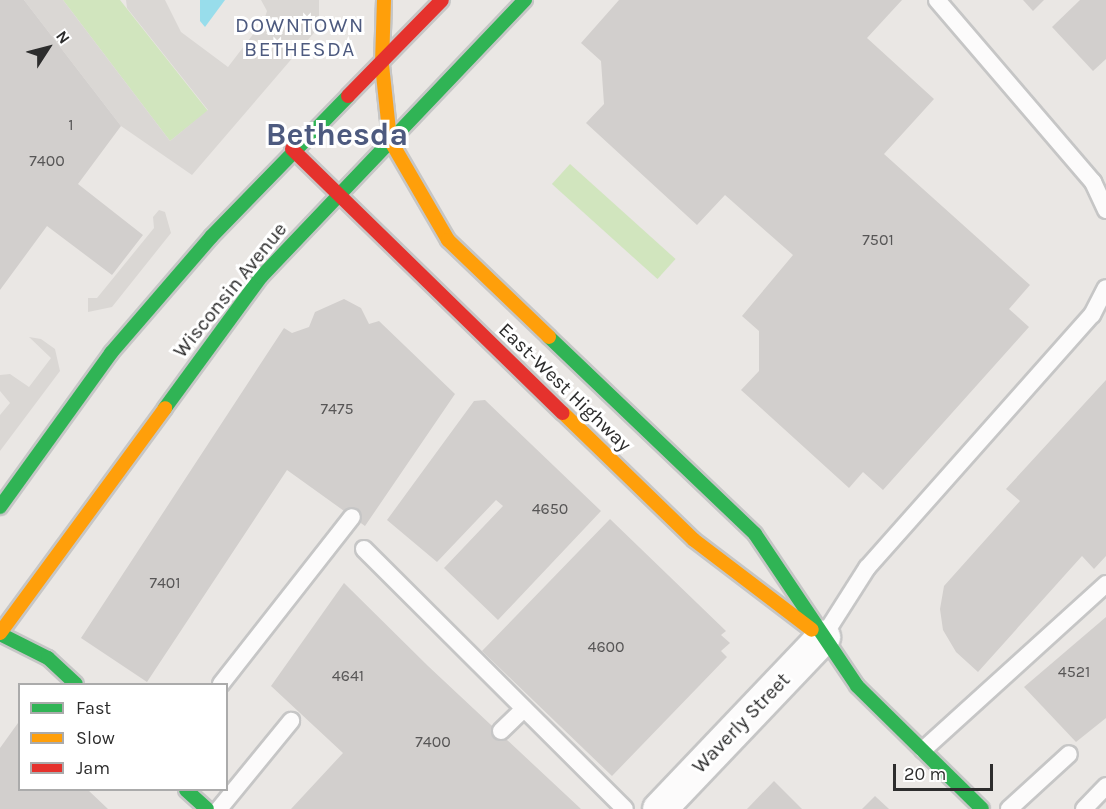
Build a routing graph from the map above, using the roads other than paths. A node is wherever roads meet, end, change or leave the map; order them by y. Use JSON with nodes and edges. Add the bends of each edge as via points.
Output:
{"nodes":[{"id":1,"x":384,"y":0,"type":"edge"},
{"id":2,"x":442,"y":0,"type":"edge"},
{"id":3,"x":525,"y":0,"type":"edge"},
{"id":4,"x":937,"y":0,"type":"edge"},
{"id":5,"x":382,"y":65,"type":"junction"},
{"id":6,"x":390,"y":140,"type":"junction"},
{"id":7,"x":292,"y":149,"type":"junction"},
{"id":8,"x":338,"y":192,"type":"junction"},
{"id":9,"x":1106,"y":210,"type":"edge"},
{"id":10,"x":1106,"y":288,"type":"edge"},
{"id":11,"x":0,"y":507,"type":"edge"},
{"id":12,"x":352,"y":516,"type":"dead end"},
{"id":13,"x":364,"y":549,"type":"dead end"},
{"id":14,"x":1106,"y":584,"type":"edge"},
{"id":15,"x":0,"y":633,"type":"edge"},
{"id":16,"x":823,"y":638,"type":"junction"},
{"id":17,"x":75,"y":683,"type":"edge"},
{"id":18,"x":222,"y":683,"type":"edge"},
{"id":19,"x":524,"y":709,"type":"junction"},
{"id":20,"x":291,"y":720,"type":"dead end"},
{"id":21,"x":501,"y":732,"type":"dead end"},
{"id":22,"x":922,"y":750,"type":"junction"},
{"id":23,"x":1069,"y":754,"type":"dead end"},
{"id":24,"x":1106,"y":786,"type":"edge"},
{"id":25,"x":188,"y":791,"type":"edge"},
{"id":26,"x":207,"y":809,"type":"edge"},
{"id":27,"x":219,"y":809,"type":"edge"},
{"id":28,"x":626,"y":809,"type":"edge"},
{"id":29,"x":659,"y":809,"type":"edge"},
{"id":30,"x":982,"y":809,"type":"edge"},
{"id":31,"x":1009,"y":809,"type":"edge"},
{"id":32,"x":1084,"y":809,"type":"edge"}],
"edges":[{"from":1,"to":5,"type":"main road"},
{"from":2,"to":5,"type":"main road"},
{"from":3,"to":6,"type":"main road","name":"Wisconsin Avenue"},
{"from":4,"to":9,"type":"lane","via":[[1093,182]]},
{"from":5,"to":6,"type":"main road"},
{"from":5,"to":7,"type":"main road"},
{"from":6,"to":8,"type":"main road","name":"Wisconsin Avenue"},
{"from":6,"to":16,"type":"main road","name":"East-West Highway","via":[[448,240],[755,534]]},
{"from":7,"to":8,"type":"main road","name":"East-West Highway"},
{"from":7,"to":11,"type":"main road","via":[[111,353]]},
{"from":8,"to":15,"type":"main road","name":"Wisconsin Avenue","via":[[261,277]]},
{"from":8,"to":16,"type":"main road","name":"East-West Highway","via":[[694,540],[728,570]]},
{"from":10,"to":16,"type":"lane","via":[[1092,315],[867,568]]},
{"from":12,"to":18,"type":"lane"},
{"from":13,"to":19,"type":"lane"},
{"from":14,"to":22,"type":"lane"},
{"from":15,"to":17,"type":"main road","via":[[48,658]]},
{"from":16,"to":22,"type":"main road","name":"East-West Highway","via":[[857,686]]},
{"from":16,"to":29,"type":"street","name":"Waverly Street"},
{"from":19,"to":21,"type":"lane"},
{"from":19,"to":28,"type":"lane"},
{"from":20,"to":27,"type":"lane"},
{"from":22,"to":30,"type":"main road","name":"East-West Highway"},
{"from":23,"to":31,"type":"lane"},
{"from":24,"to":32,"type":"lane"},
{"from":25,"to":26,"type":"main road"}]}
